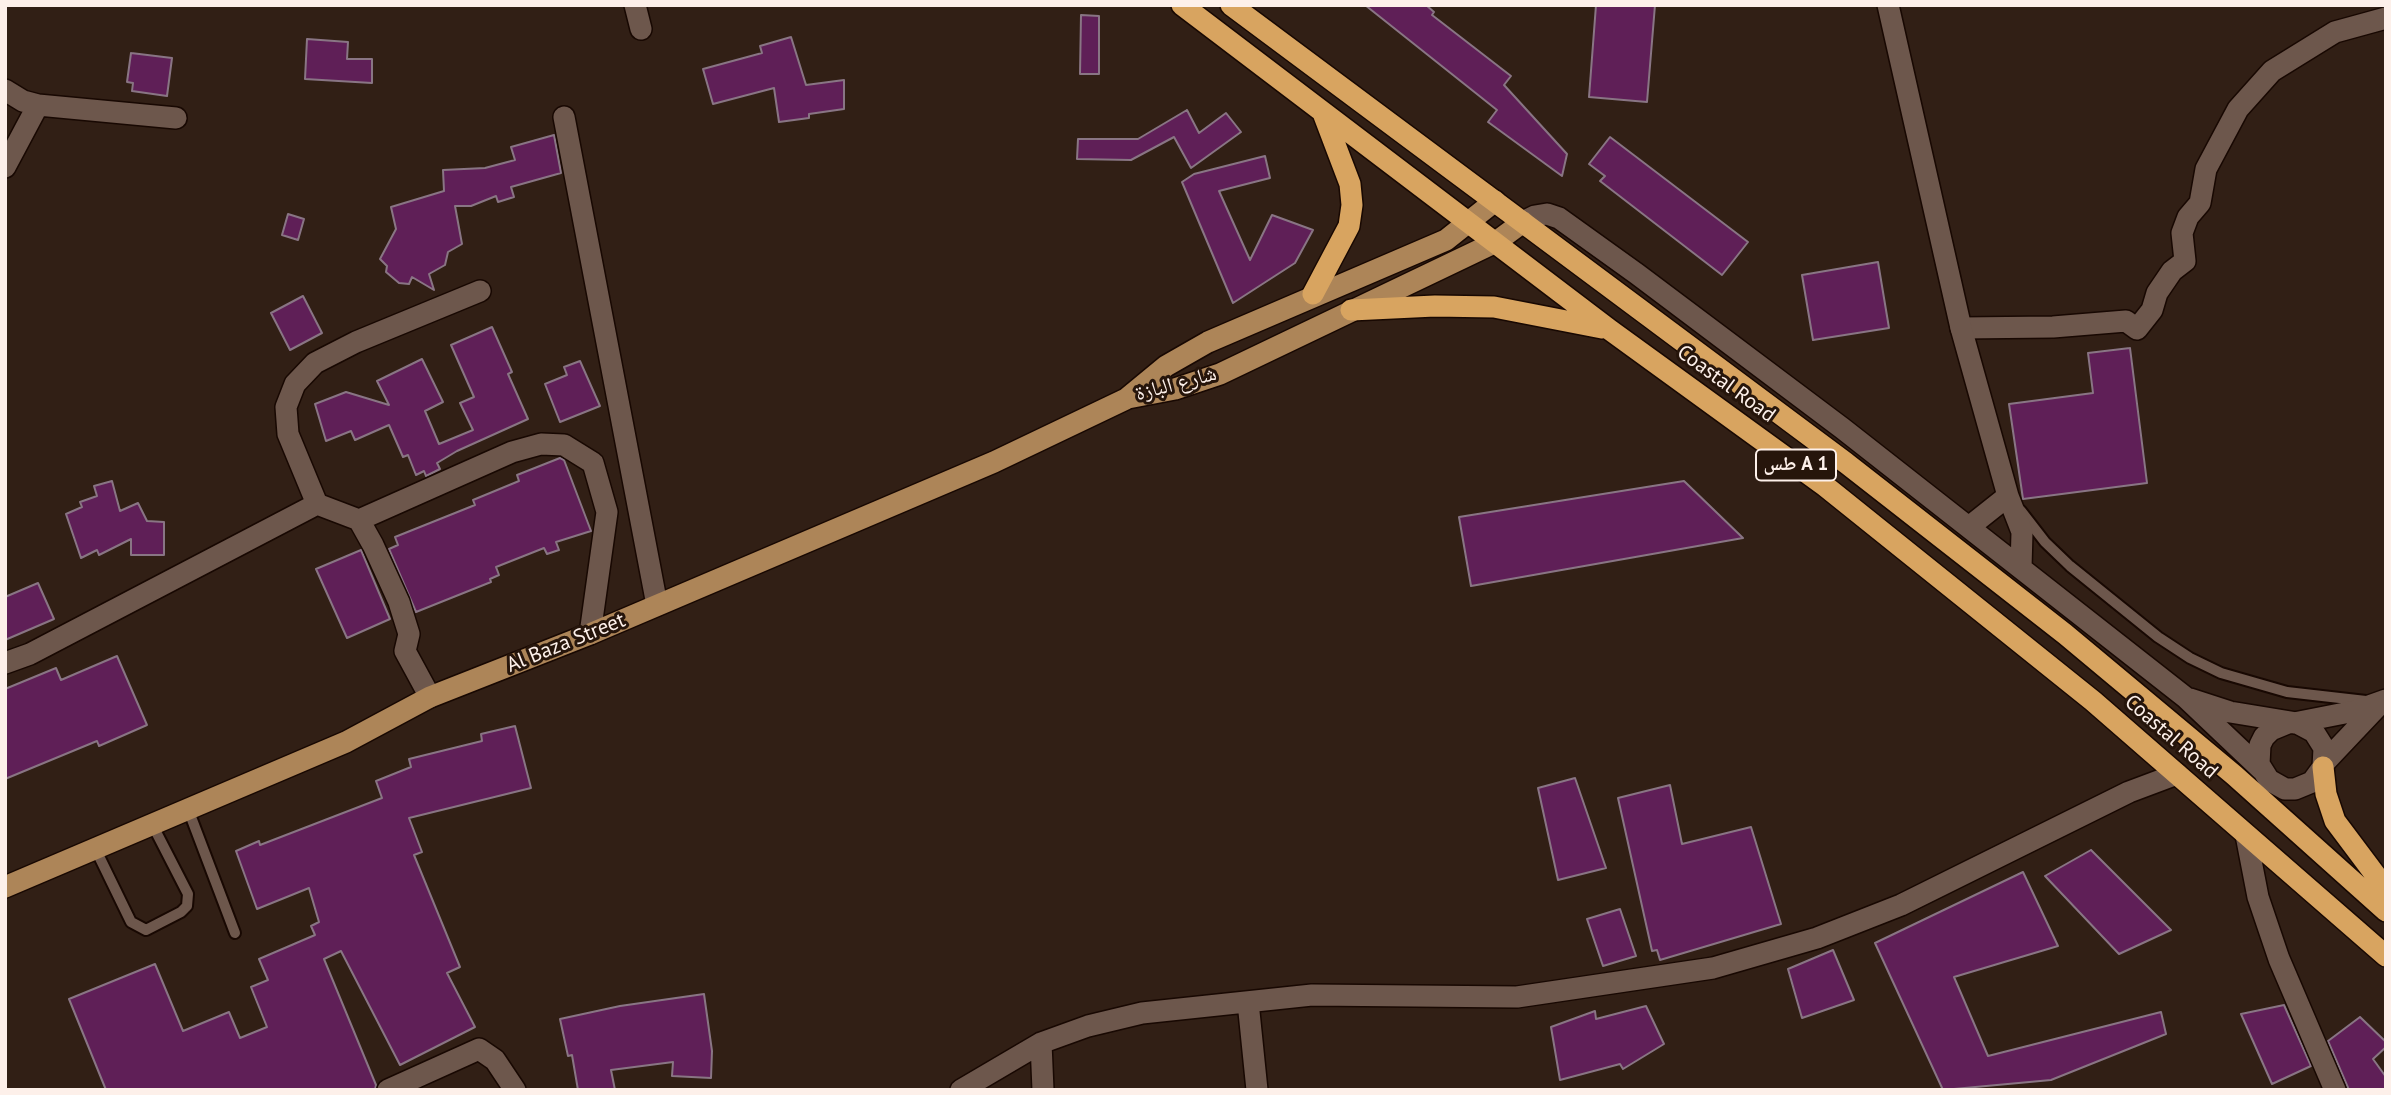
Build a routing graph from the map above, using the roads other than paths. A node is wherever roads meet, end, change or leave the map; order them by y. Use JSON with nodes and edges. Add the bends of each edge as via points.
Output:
{"nodes":[{"id":1,"x":635,"y":5,"type":"edge"},
{"id":2,"x":1182,"y":5,"type":"edge"},
{"id":3,"x":1231,"y":5,"type":"edge"},
{"id":4,"x":1888,"y":5,"type":"edge"},
{"id":5,"x":2386,"y":18,"type":"edge"},
{"id":6,"x":641,"y":29,"type":"dead end"},
{"id":7,"x":5,"y":90,"type":"edge"},
{"id":8,"x":38,"y":105,"type":"junction"},
{"id":9,"x":1322,"y":111,"type":"junction"},
{"id":10,"x":564,"y":117,"type":"dead end"},
{"id":11,"x":176,"y":118,"type":"dead end"},
{"id":12,"x":5,"y":167,"type":"edge"},
{"id":13,"x":1495,"y":201,"type":"junction"},
{"id":14,"x":1523,"y":222,"type":"junction"},
{"id":15,"x":1469,"y":223,"type":"junction"},
{"id":16,"x":1496,"y":242,"type":"junction"},
{"id":17,"x":480,"y":291,"type":"dead end"},
{"id":18,"x":1313,"y":294,"type":"junction"},
{"id":19,"x":1351,"y":310,"type":"junction"},
{"id":20,"x":1961,"y":328,"type":"junction"},
{"id":21,"x":1610,"y":330,"type":"junction"},
{"id":22,"x":1126,"y":399,"type":"junction"},
{"id":23,"x":2008,"y":496,"type":"junction"},
{"id":24,"x":317,"y":504,"type":"junction"},
{"id":25,"x":359,"y":520,"type":"junction"},
{"id":26,"x":1969,"y":527,"type":"junction"},
{"id":27,"x":2021,"y":569,"type":"junction"},
{"id":28,"x":657,"y":605,"type":"junction"},
{"id":29,"x":590,"y":634,"type":"junction"},
{"id":30,"x":5,"y":663,"type":"edge"},
{"id":31,"x":430,"y":697,"type":"junction"},
{"id":32,"x":2185,"y":697,"type":"junction"},
{"id":33,"x":2384,"y":701,"type":"edge"},
{"id":34,"x":2291,"y":723,"type":"junction"},
{"id":35,"x":2323,"y":765,"type":"junction"},
{"id":36,"x":2262,"y":770,"type":"junction"},
{"id":37,"x":2177,"y":774,"type":"junction"},
{"id":38,"x":188,"y":809,"type":"junction"},
{"id":39,"x":152,"y":824,"type":"junction"},
{"id":40,"x":2246,"y":835,"type":"junction"},
{"id":41,"x":95,"y":848,"type":"junction"},
{"id":42,"x":5,"y":887,"type":"edge"},
{"id":43,"x":2386,"y":889,"type":"edge"},
{"id":44,"x":2386,"y":911,"type":"edge"},
{"id":45,"x":235,"y":933,"type":"dead end"},
{"id":46,"x":2386,"y":956,"type":"edge"},
{"id":47,"x":1248,"y":1002,"type":"junction"},
{"id":48,"x":1041,"y":1043,"type":"junction"},
{"id":49,"x":388,"y":1090,"type":"edge"},
{"id":50,"x":515,"y":1090,"type":"edge"},
{"id":51,"x":961,"y":1090,"type":"edge"},
{"id":52,"x":1043,"y":1090,"type":"edge"},
{"id":53,"x":1257,"y":1090,"type":"edge"},
{"id":54,"x":2335,"y":1090,"type":"edge"}],
"edges":[{"from":1,"to":6,"type":"street"},
{"from":2,"to":9,"type":"highway","name":"Coastal Road","number":"طس A 1"},
{"from":3,"to":13,"type":"highway","name":"Coastal Road","number":"طس A 1"},
{"from":4,"to":20,"type":"street"},
{"from":5,"to":20,"type":"street","via":[[2335,32],[2272,71],[2238,109],[2206,169],[2200,203],[2182,233],[2185,261],[2172,271],[2137,329],[2126,321]]},
{"from":7,"to":8,"type":"street"},
{"from":8,"to":11,"type":"street"},
{"from":8,"to":12,"type":"street"},
{"from":9,"to":15,"type":"highway","name":"Coastal Road","number":"طس A 1"},
{"from":9,"to":18,"type":"highway","via":[[1350,184],[1352,205],[1349,226]]},
{"from":10,"to":28,"type":"street"},
{"from":13,"to":14,"type":"highway","name":"Coastal Road","number":"طس A 1"},
{"from":13,"to":15,"type":"main road","name":"شارع البازة"},
{"from":14,"to":16,"type":"main road","name":"شارع البازة"},
{"from":14,"to":26,"type":"street","via":[[1547,214],[1559,218]]},
{"from":14,"to":44,"type":"highway","name":"Coastal Road","number":"طس A 1","via":[[1846,463],[2065,634],[2224,766]]},
{"from":15,"to":16,"type":"highway","name":"Coastal Road","number":"طس A 1"},
{"from":15,"to":18,"type":"main road","name":"شارع البازة","via":[[1408,259]]},
{"from":16,"to":19,"type":"main road","name":"شارع البازة"},
{"from":16,"to":21,"type":"highway","name":"Coastal Road","number":"طس A 1"},
{"from":17,"to":24,"type":"street","via":[[356,342],[315,363],[295,384],[286,407],[288,433]]},
{"from":18,"to":22,"type":"main road","name":"شارع البازة","via":[[1208,342],[1166,366]]},
{"from":19,"to":21,"type":"highway","via":[[1494,307]]},
{"from":19,"to":22,"type":"main road","name":"شارع البازة","via":[[1220,374]]},
{"from":20,"to":23,"type":"street"},
{"from":21,"to":37,"type":"highway","name":"Coastal Road","number":"طس A 1","via":[[1825,486]]},
{"from":22,"to":28,"type":"main road","name":"Al Baza Street","via":[[994,462]]},
{"from":23,"to":26,"type":"street"},
{"from":23,"to":27,"type":"street","via":[[2022,532]]},
{"from":23,"to":33,"type":"lane","via":[[2070,566],[2190,657],[2221,673],[2287,692]]},
{"from":24,"to":25,"type":"street"},
{"from":24,"to":30,"type":"street"},
{"from":25,"to":29,"type":"street","via":[[512,452],[541,444],[565,445],[593,463],[607,512]]},
{"from":25,"to":31,"type":"street","via":[[399,601],[409,634],[405,651]]},
{"from":26,"to":27,"type":"street"},
{"from":27,"to":32,"type":"street"},
{"from":28,"to":29,"type":"main road","name":"Al Baza Street"},
{"from":29,"to":31,"type":"main road","name":"Al Baza Street"},
{"from":31,"to":38,"type":"main road","name":"Al Baza Street","via":[[346,742]]},
{"from":32,"to":34,"type":"street","via":[[2230,712]]},
{"from":32,"to":36,"type":"street"},
{"from":33,"to":34,"type":"street"},
{"from":33,"to":35,"type":"street","via":[[2348,733]]},
{"from":34,"to":35,"type":"street","via":[[2307,726],[2320,739]]},
{"from":34,"to":36,"type":"street","via":[[2264,737],[2258,754]]},
{"from":35,"to":36,"type":"street","via":[[2312,782],[2295,789],[2276,785]]},
{"from":35,"to":43,"type":"highway","via":[[2335,821]]},
{"from":37,"to":40,"type":"highway","name":"Coastal Road","number":"طس A 1"},
{"from":37,"to":47,"type":"street","via":[[2129,792],[1901,905],[1817,938],[1713,968],[1517,998],[1312,995]]},
{"from":38,"to":39,"type":"main road","name":"Al Baza Street"},
{"from":38,"to":45,"type":"lane"},
{"from":39,"to":41,"type":"main road","name":"Al Baza Street"},
{"from":39,"to":41,"type":"lane","via":[[188,894],[181,912],[146,930],[131,922]]},
{"from":40,"to":46,"type":"highway","name":"Coastal Road","number":"طس A 1"},
{"from":40,"to":54,"type":"street","via":[[2258,897],[2275,947]]},
{"from":41,"to":42,"type":"main road","name":"Al Baza Street"},
{"from":47,"to":48,"type":"street","via":[[1142,1013]]},
{"from":47,"to":53,"type":"street"},
{"from":48,"to":51,"type":"street"},
{"from":48,"to":52,"type":"street"},
{"from":49,"to":50,"type":"street","via":[[479,1049],[495,1060]]}]}
